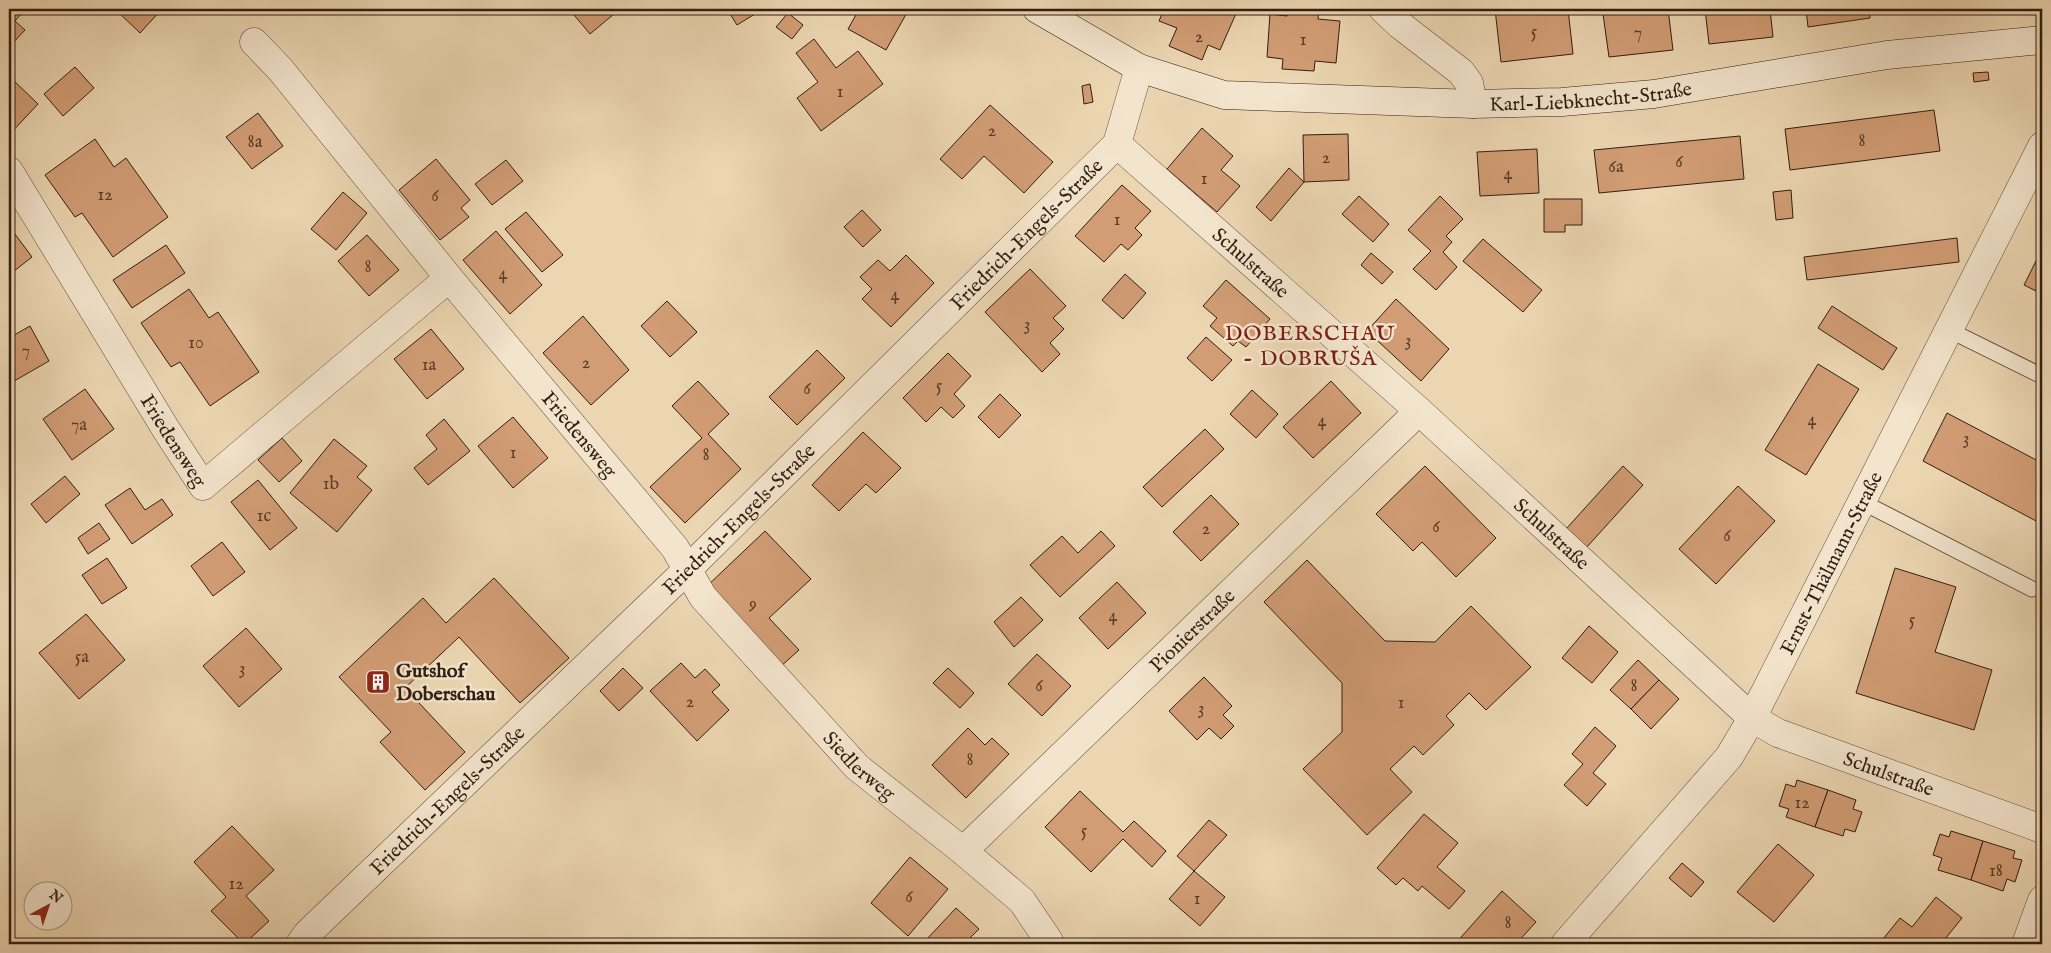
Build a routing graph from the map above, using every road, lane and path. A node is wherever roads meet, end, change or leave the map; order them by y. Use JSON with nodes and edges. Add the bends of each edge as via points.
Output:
{"nodes":[{"id":1,"x":1037,"y":9,"type":"edge"},
{"id":2,"x":1383,"y":9,"type":"edge"},
{"id":3,"x":2042,"y":40,"type":"edge"},
{"id":4,"x":254,"y":42,"type":"dead end"},
{"id":5,"x":1139,"y":68,"type":"junction"},
{"id":6,"x":1473,"y":104,"type":"junction"},
{"id":7,"x":1118,"y":144,"type":"junction"},
{"id":8,"x":2042,"y":146,"type":"edge"},
{"id":9,"x":9,"y":170,"type":"edge"},
{"id":10,"x":449,"y":278,"type":"junction"},
{"id":11,"x":1949,"y":330,"type":"junction"},
{"id":12,"x":2042,"y":376,"type":"edge"},
{"id":13,"x":1420,"y":411,"type":"junction"},
{"id":14,"x":1862,"y":502,"type":"junction"},
{"id":15,"x":688,"y":569,"type":"junction"},
{"id":16,"x":2032,"y":590,"type":"dead end"},
{"id":17,"x":1752,"y":718,"type":"junction"},
{"id":18,"x":2042,"y":828,"type":"edge"},
{"id":19,"x":963,"y":851,"type":"junction"},
{"id":20,"x":2042,"y":900,"type":"edge"},
{"id":21,"x":300,"y":944,"type":"edge"},
{"id":22,"x":1049,"y":944,"type":"edge"},
{"id":23,"x":1565,"y":944,"type":"edge"},
{"id":24,"x":2026,"y":944,"type":"edge"}],
"edges":[{"from":1,"to":5,"type":"street","name":"Karl-Liebknecht-Straße"},
{"from":2,"to":6,"type":"street","via":[[1461,72],[1469,83]]},
{"from":3,"to":6,"type":"street","name":"Karl-Liebknecht-Straße","via":[[1887,55],[1654,94],[1562,102]]},
{"from":4,"to":10,"type":"street","name":"Friedensweg"},
{"from":5,"to":6,"type":"street","name":"Karl-Liebknecht-Straße","via":[[1224,95]]},
{"from":5,"to":7,"type":"street","name":"Friedrich-Engels-Straße"},
{"from":7,"to":13,"type":"street","name":"Schulstraße"},
{"from":7,"to":15,"type":"street","name":"Friedrich-Engels-Straße"},
{"from":8,"to":11,"type":"street","name":"Ernst-Thälmann-Straße"},
{"from":9,"to":10,"type":"street","name":"Friedensweg","via":[[203,486]]},
{"from":10,"to":15,"type":"street","name":"Friedensweg","via":[[675,548]]},
{"from":11,"to":12,"type":"lane"},
{"from":11,"to":14,"type":"street","name":"Ernst-Thälmann-Straße"},
{"from":13,"to":17,"type":"street","name":"Schulstraße"},
{"from":13,"to":19,"type":"street","name":"Pionierstraße"},
{"from":14,"to":16,"type":"lane"},
{"from":14,"to":17,"type":"street","name":"Ernst-Thälmann-Straße"},
{"from":15,"to":19,"type":"street","name":"Siedlerweg","via":[[703,597],[857,767]]},
{"from":15,"to":21,"type":"street","name":"Friedrich-Engels-Straße"},
{"from":17,"to":18,"type":"street","name":"Schulstraße","via":[[1778,733]]},
{"from":17,"to":23,"type":"street","name":"Ernst-Thälmann-Straße","via":[[1729,757]]},
{"from":19,"to":22,"type":"street","name":"Siedlerweg","via":[[1022,901]]},
{"from":20,"to":24,"type":"street"}]}
